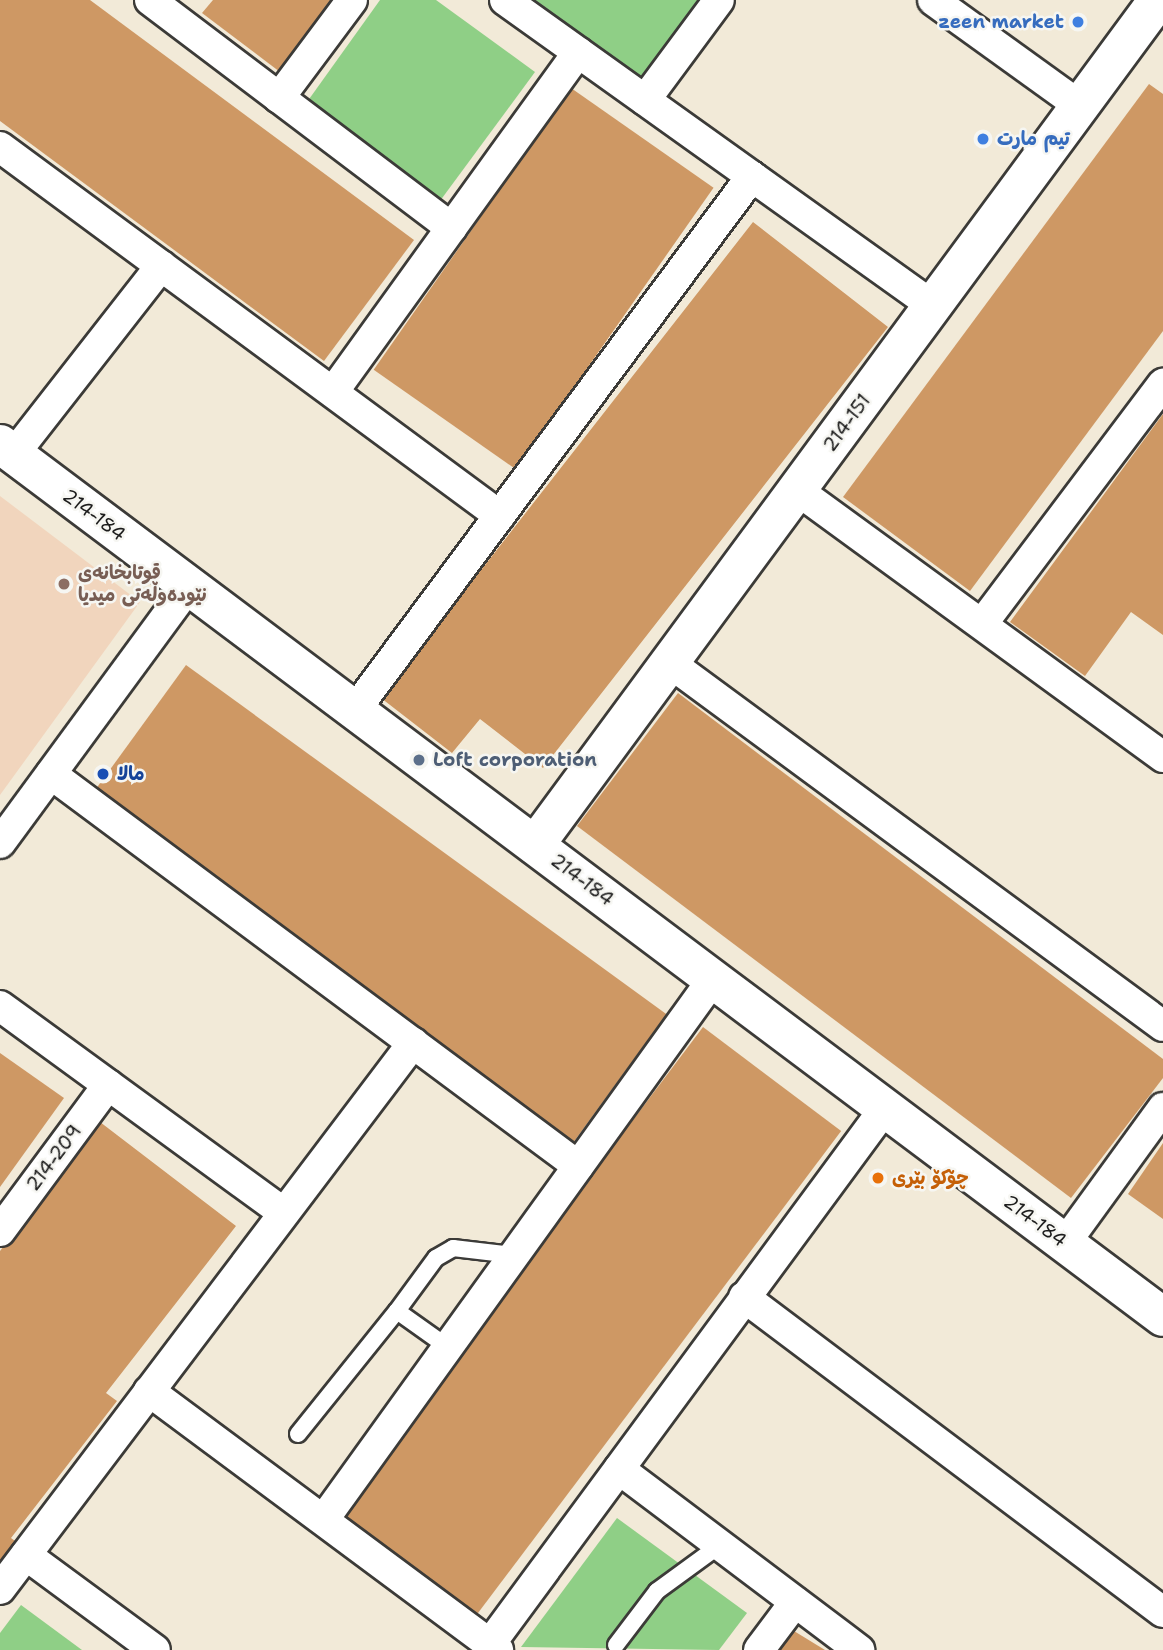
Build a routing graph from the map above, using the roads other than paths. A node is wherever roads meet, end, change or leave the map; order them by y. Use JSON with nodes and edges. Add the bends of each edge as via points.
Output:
{"nodes":[{"id":1,"x":150,"y":0,"type":"edge"},
{"id":2,"x":352,"y":0,"type":"edge"},
{"id":3,"x":505,"y":0,"type":"edge"},
{"id":4,"x":719,"y":0,"type":"edge"},
{"id":5,"x":933,"y":0,"type":"edge"},
{"id":6,"x":1158,"y":0,"type":"edge"},
{"id":7,"x":578,"y":52,"type":"junction"},
{"id":8,"x":279,"y":97,"type":"junction"},
{"id":9,"x":645,"y":100,"type":"junction"},
{"id":10,"x":1080,"y":106,"type":"junction"},
{"id":11,"x":0,"y":146,"type":"edge"},
{"id":12,"x":752,"y":176,"type":"junction"},
{"id":13,"x":452,"y":228,"type":"junction"},
{"id":14,"x":161,"y":266,"type":"junction"},
{"id":15,"x":933,"y":306,"type":"junction"},
{"id":16,"x":1163,"y":384,"type":"edge"},
{"id":17,"x":333,"y":392,"type":"junction"},
{"id":18,"x":7,"y":449,"type":"edge"},
{"id":19,"x":797,"y":490,"type":"junction"},
{"id":20,"x":500,"y":516,"type":"junction"},
{"id":21,"x":189,"y":586,"type":"junction"},
{"id":22,"x":982,"y":624,"type":"junction"},
{"id":23,"x":670,"y":663,"type":"junction"},
{"id":24,"x":355,"y":710,"type":"junction"},
{"id":25,"x":1161,"y":753,"type":"edge"},
{"id":26,"x":51,"y":774,"type":"junction"},
{"id":27,"x":0,"y":843,"type":"edge"},
{"id":28,"x":535,"y":845,"type":"junction"},
{"id":29,"x":713,"y":979,"type":"junction"},
{"id":30,"x":0,"y":1006,"type":"edge"},
{"id":31,"x":1163,"y":1026,"type":"edge"},
{"id":32,"x":413,"y":1043,"type":"junction"},
{"id":33,"x":108,"y":1085,"type":"junction"},
{"id":34,"x":885,"y":1108,"type":"junction"},
{"id":35,"x":1163,"y":1108,"type":"edge"},
{"id":36,"x":578,"y":1166,"type":"junction"},
{"id":37,"x":283,"y":1212,"type":"junction"},
{"id":38,"x":0,"y":1231,"type":"edge"},
{"id":39,"x":1065,"y":1243,"type":"junction"},
{"id":40,"x":513,"y":1255,"type":"junction"},
{"id":41,"x":744,"y":1297,"type":"junction"},
{"id":42,"x":397,"y":1311,"type":"junction"},
{"id":43,"x":1163,"y":1317,"type":"edge"},
{"id":44,"x":446,"y":1346,"type":"junction"},
{"id":45,"x":149,"y":1391,"type":"junction"},
{"id":46,"x":298,"y":1434,"type":"dead end"},
{"id":47,"x":619,"y":1469,"type":"junction"},
{"id":48,"x":324,"y":1520,"type":"junction"},
{"id":49,"x":720,"y":1545,"type":"junction"},
{"id":50,"x":26,"y":1555,"type":"junction"},
{"id":51,"x":0,"y":1589,"type":"edge"},
{"id":52,"x":795,"y":1602,"type":"junction"},
{"id":53,"x":1163,"y":1612,"type":"edge"},
{"id":54,"x":616,"y":1646,"type":"dead end"},
{"id":55,"x":494,"y":1647,"type":"edge"},
{"id":56,"x":155,"y":1650,"type":"edge"},
{"id":57,"x":759,"y":1650,"type":"edge"},
{"id":58,"x":859,"y":1650,"type":"edge"}],
"edges":[{"from":1,"to":8,"type":"street"},
{"from":2,"to":8,"type":"street"},
{"from":3,"to":7,"type":"street"},
{"from":4,"to":9,"type":"street"},
{"from":5,"to":10,"type":"street"},
{"from":6,"to":10,"type":"street","name":"214-151"},
{"from":7,"to":9,"type":"street"},
{"from":7,"to":13,"type":"street"},
{"from":8,"to":13,"type":"street"},
{"from":9,"to":12,"type":"street"},
{"from":10,"to":15,"type":"street","name":"214-151"},
{"from":11,"to":14,"type":"street"},
{"from":12,"to":15,"type":"street"},
{"from":12,"to":20,"type":"street"},
{"from":13,"to":17,"type":"street"},
{"from":14,"to":17,"type":"street"},
{"from":14,"to":18,"type":"street"},
{"from":15,"to":19,"type":"street","name":"214-151"},
{"from":16,"to":22,"type":"street"},
{"from":17,"to":20,"type":"street"},
{"from":18,"to":21,"type":"street","name":"214-184"},
{"from":19,"to":22,"type":"street"},
{"from":19,"to":23,"type":"street","name":"214-151"},
{"from":20,"to":24,"type":"street"},
{"from":21,"to":24,"type":"street","name":"214-184"},
{"from":21,"to":26,"type":"street"},
{"from":22,"to":25,"type":"street"},
{"from":23,"to":28,"type":"street","name":"214-151"},
{"from":23,"to":31,"type":"street"},
{"from":24,"to":28,"type":"street","name":"214-184"},
{"from":26,"to":27,"type":"street"},
{"from":26,"to":32,"type":"street"},
{"from":28,"to":29,"type":"street","name":"214-184"},
{"from":29,"to":34,"type":"street","name":"214-184"},
{"from":29,"to":36,"type":"street"},
{"from":30,"to":33,"type":"street"},
{"from":32,"to":36,"type":"street"},
{"from":32,"to":37,"type":"street"},
{"from":33,"to":37,"type":"street"},
{"from":33,"to":38,"type":"street","name":"214-209"},
{"from":34,"to":39,"type":"street","name":"214-184"},
{"from":34,"to":41,"type":"street"},
{"from":35,"to":39,"type":"street"},
{"from":36,"to":40,"type":"street"},
{"from":37,"to":45,"type":"street"},
{"from":39,"to":43,"type":"street","name":"214-184"},
{"from":40,"to":42,"type":"lane","via":[[453,1248],[436,1258]]},
{"from":40,"to":44,"type":"street"},
{"from":41,"to":47,"type":"street"},
{"from":41,"to":53,"type":"street"},
{"from":42,"to":44,"type":"lane"},
{"from":42,"to":46,"type":"lane"},
{"from":44,"to":48,"type":"street"},
{"from":45,"to":48,"type":"street"},
{"from":45,"to":50,"type":"street"},
{"from":47,"to":49,"type":"street"},
{"from":47,"to":55,"type":"street"},
{"from":48,"to":55,"type":"street"},
{"from":49,"to":52,"type":"street"},
{"from":49,"to":54,"type":"lane","via":[[657,1591]]},
{"from":50,"to":51,"type":"street"},
{"from":50,"to":56,"type":"street"},
{"from":52,"to":57,"type":"street"},
{"from":52,"to":58,"type":"street"}]}
